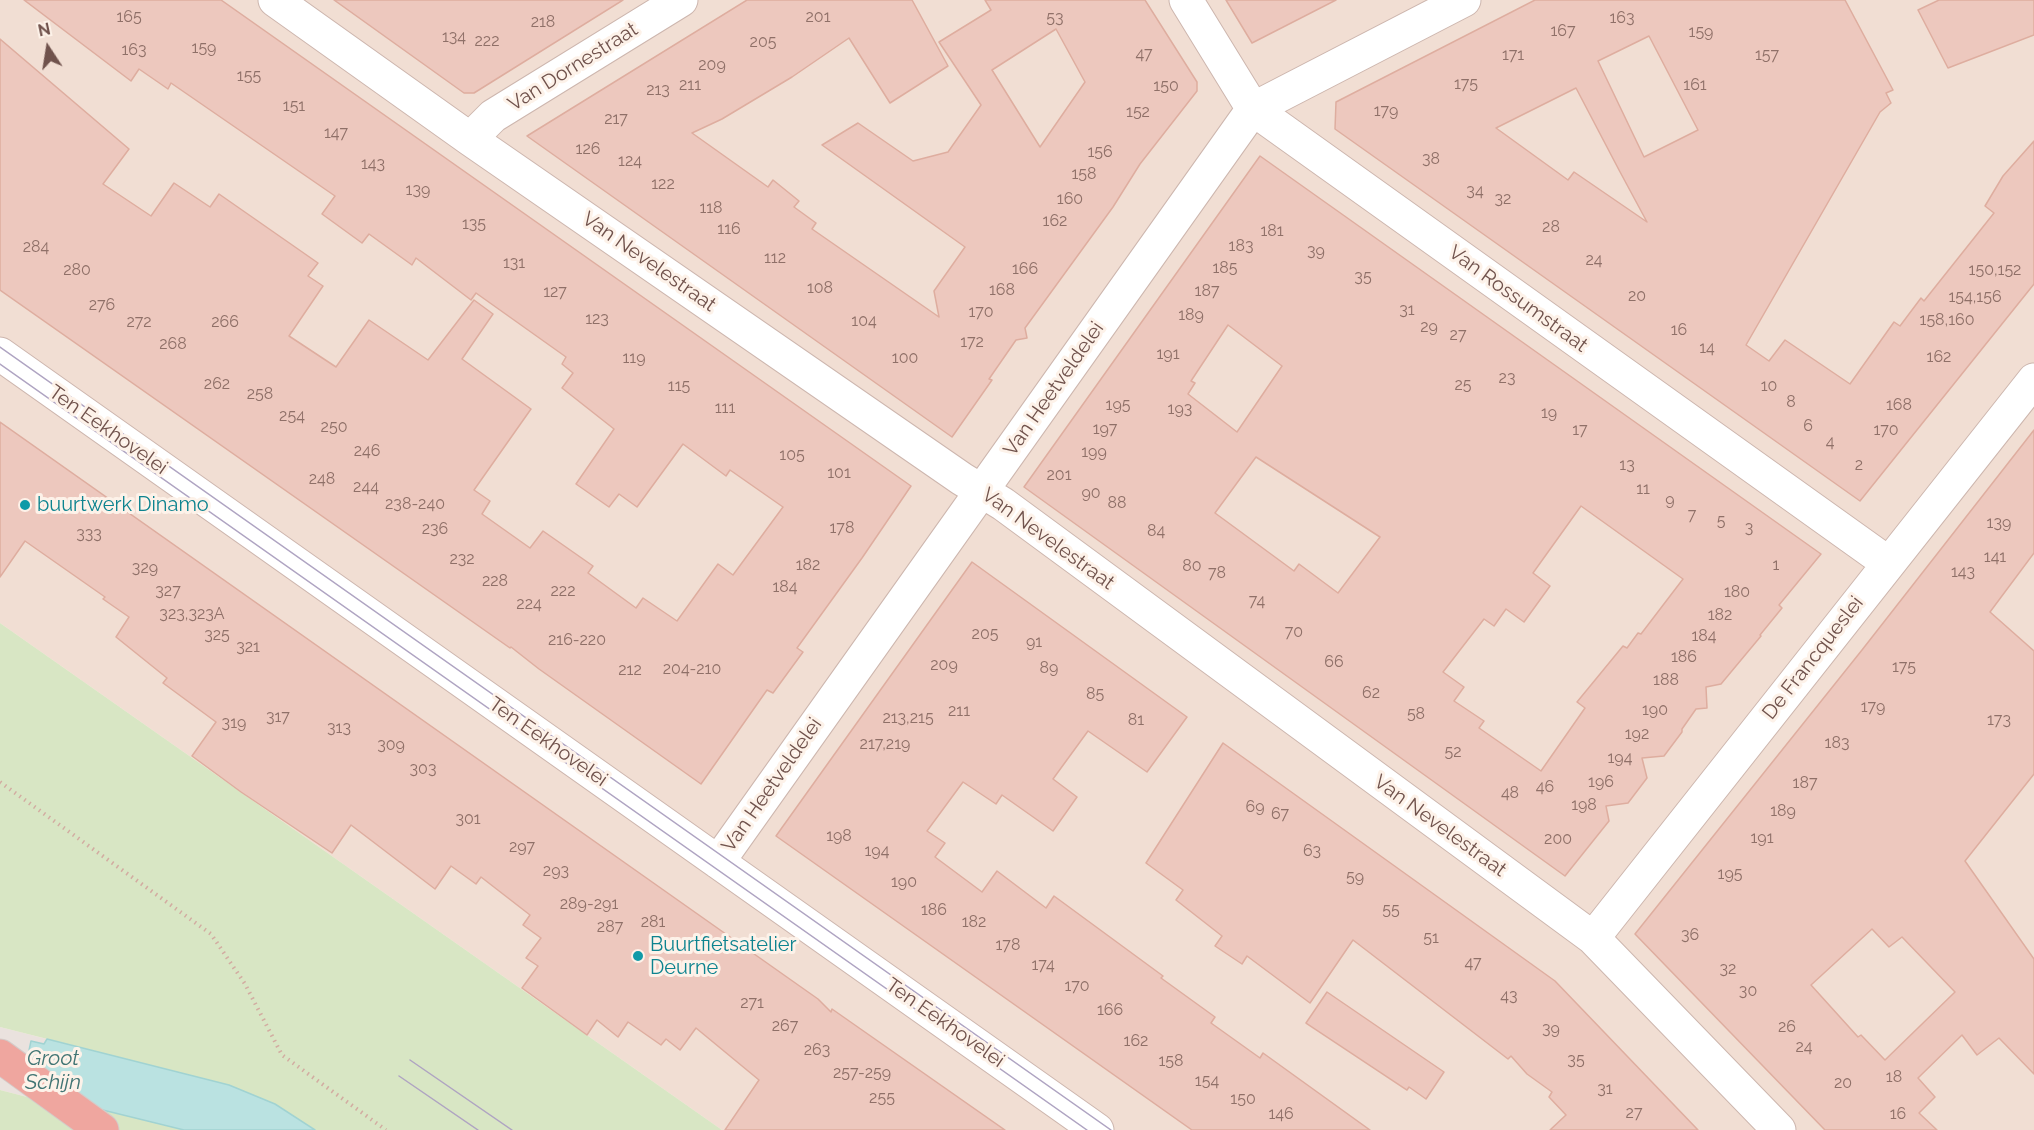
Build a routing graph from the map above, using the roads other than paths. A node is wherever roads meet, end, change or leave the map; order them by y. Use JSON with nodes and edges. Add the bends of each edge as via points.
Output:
{"nodes":[{"id":1,"x":275,"y":0,"type":"edge"},
{"id":2,"x":681,"y":0,"type":"edge"},
{"id":3,"x":1186,"y":0,"type":"edge"},
{"id":4,"x":1464,"y":0,"type":"edge"},
{"id":5,"x":1253,"y":109,"type":"junction"},
{"id":6,"x":470,"y":139,"type":"junction"},
{"id":7,"x":0,"y":354,"type":"edge"},
{"id":8,"x":2034,"y":380,"type":"edge"},
{"id":9,"x":981,"y":490,"type":"junction"},
{"id":10,"x":1888,"y":563,"type":"junction"},
{"id":11,"x":718,"y":862,"type":"junction"},
{"id":12,"x":1593,"y":938,"type":"junction"},
{"id":13,"x":0,"y":1056,"type":"edge"},
{"id":14,"x":102,"y":1130,"type":"edge"},
{"id":15,"x":1097,"y":1130,"type":"edge"},
{"id":16,"x":1779,"y":1130,"type":"edge"}],
"edges":[{"from":1,"to":6,"type":"street","name":"Van Nevelestraat"},
{"from":2,"to":6,"type":"street","name":"Van Dornestraat","via":[[493,116]]},
{"from":3,"to":5,"type":"street","name":"Van Rossumstraat"},
{"from":4,"to":5,"type":"street","name":"Van Heetveldelei"},
{"from":5,"to":9,"type":"street","name":"Van Heetveldelei"},
{"from":5,"to":10,"type":"street","name":"Van Rossumstraat"},
{"from":6,"to":9,"type":"street","name":"Van Nevelestraat"},
{"from":7,"to":11,"type":"street","name":"Ten Eekhovelei"},
{"from":8,"to":10,"type":"street","name":"De Francqueslei"},
{"from":9,"to":11,"type":"street","name":"Van Heetveldelei"},
{"from":9,"to":12,"type":"street","name":"Van Nevelestraat"},
{"from":10,"to":12,"type":"street","name":"De Francqueslei"},
{"from":11,"to":15,"type":"street","name":"Ten Eekhovelei"},
{"from":12,"to":16,"type":"street","name":"Van Nevelestraat"},
{"from":13,"to":14,"type":"highway"}]}
